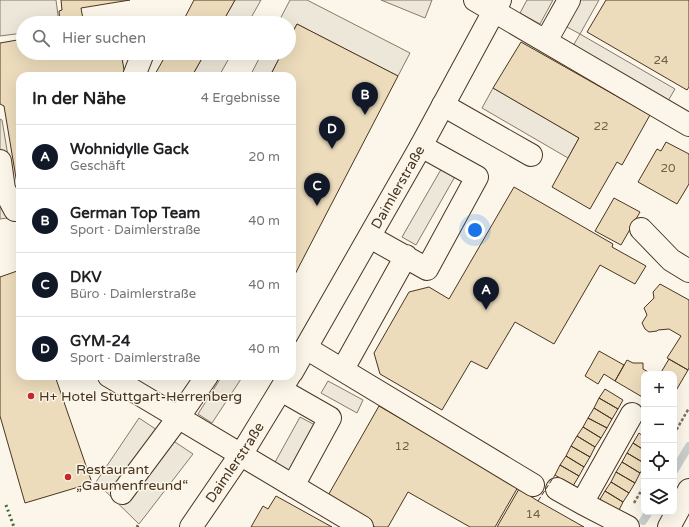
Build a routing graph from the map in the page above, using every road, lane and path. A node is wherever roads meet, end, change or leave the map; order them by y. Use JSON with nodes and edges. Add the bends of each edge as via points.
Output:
{"nodes":[{"id":1,"x":475,"y":0,"type":"edge"},
{"id":2,"x":569,"y":0,"type":"edge"},
{"id":3,"x":497,"y":5,"type":"edge"},
{"id":4,"x":546,"y":42,"type":"junction"},
{"id":5,"x":141,"y":60,"type":"edge"},
{"id":6,"x":136,"y":72,"type":"edge"},
{"id":7,"x":443,"y":105,"type":"junction"},
{"id":8,"x":689,"y":125,"type":"edge"},
{"id":9,"x":421,"y":146,"type":"junction"},
{"id":10,"x":531,"y":155,"type":"dead end"},
{"id":11,"x":0,"y":161,"type":"edge"},
{"id":12,"x":2,"y":189,"type":"edge"},
{"id":13,"x":16,"y":210,"type":"edge"},
{"id":14,"x":641,"y":229,"type":"dead end"},
{"id":15,"x":370,"y":237,"type":"junction"},
{"id":16,"x":406,"y":256,"type":"junction"},
{"id":17,"x":689,"y":271,"type":"edge"},
{"id":18,"x":306,"y":348,"type":"junction"},
{"id":19,"x":296,"y":364,"type":"edge"},
{"id":20,"x":343,"y":369,"type":"junction"},
{"id":21,"x":116,"y":380,"type":"edge"},
{"id":22,"x":204,"y":380,"type":"edge"},
{"id":23,"x":286,"y":380,"type":"edge"},
{"id":24,"x":288,"y":380,"type":"edge"},
{"id":25,"x":689,"y":408,"type":"edge"},
{"id":26,"x":632,"y":414,"type":"dead end"},
{"id":27,"x":178,"y":418,"type":"junction"},
{"id":28,"x":677,"y":429,"type":"edge"},
{"id":29,"x":241,"y":455,"type":"junction"},
{"id":30,"x":534,"y":485,"type":"dead end"},
{"id":31,"x":293,"y":486,"type":"junction"},
{"id":32,"x":557,"y":489,"type":"dead end"},
{"id":33,"x":689,"y":490,"type":"edge"},
{"id":34,"x":122,"y":492,"type":"dead end"},
{"id":35,"x":582,"y":503,"type":"junction"},
{"id":36,"x":191,"y":527,"type":"edge"},
{"id":37,"x":362,"y":527,"type":"edge"},
{"id":38,"x":628,"y":527,"type":"edge"},
{"id":39,"x":669,"y":527,"type":"edge"}],
"edges":[{"from":1,"to":3,"type":"main road"},
{"from":2,"to":4,"type":"main road"},
{"from":3,"to":4,"type":"main road"},
{"from":3,"to":7,"type":"main road","name":"Daimlerstraße"},
{"from":4,"to":8,"type":"main road"},
{"from":5,"to":6,"type":"main road"},
{"from":7,"to":9,"type":"main road","name":"Daimlerstraße"},
{"from":7,"to":10,"type":"main road"},
{"from":9,"to":15,"type":"main road","name":"Daimlerstraße"},
{"from":9,"to":16,"type":"main road","via":[[477,177],[427,269]]},
{"from":11,"to":12,"type":"main road"},
{"from":12,"to":13,"type":"main road"},
{"from":14,"to":17,"type":"main road","via":[[671,260]]},
{"from":15,"to":16,"type":"main road"},
{"from":15,"to":18,"type":"main road","name":"Daimlerstraße"},
{"from":16,"to":20,"type":"main road"},
{"from":18,"to":19,"type":"main road","name":"Daimlerstraße"},
{"from":18,"to":20,"type":"main road"},
{"from":20,"to":30,"type":"main road"},
{"from":21,"to":27,"type":"main road"},
{"from":22,"to":27,"type":"main road"},
{"from":23,"to":29,"type":"main road","name":"Daimlerstraße"},
{"from":24,"to":31,"type":"main road","via":[[330,418]]},
{"from":25,"to":28,"type":"path"},
{"from":26,"to":35,"type":"main road"},
{"from":27,"to":29,"type":"main road"},
{"from":27,"to":34,"type":"main road"},
{"from":29,"to":31,"type":"main road"},
{"from":29,"to":36,"type":"main road","name":"Daimlerstraße"},
{"from":31,"to":37,"type":"main road"},
{"from":32,"to":35,"type":"main road"},
{"from":33,"to":39,"type":"main road"},
{"from":35,"to":38,"type":"main road"}]}
